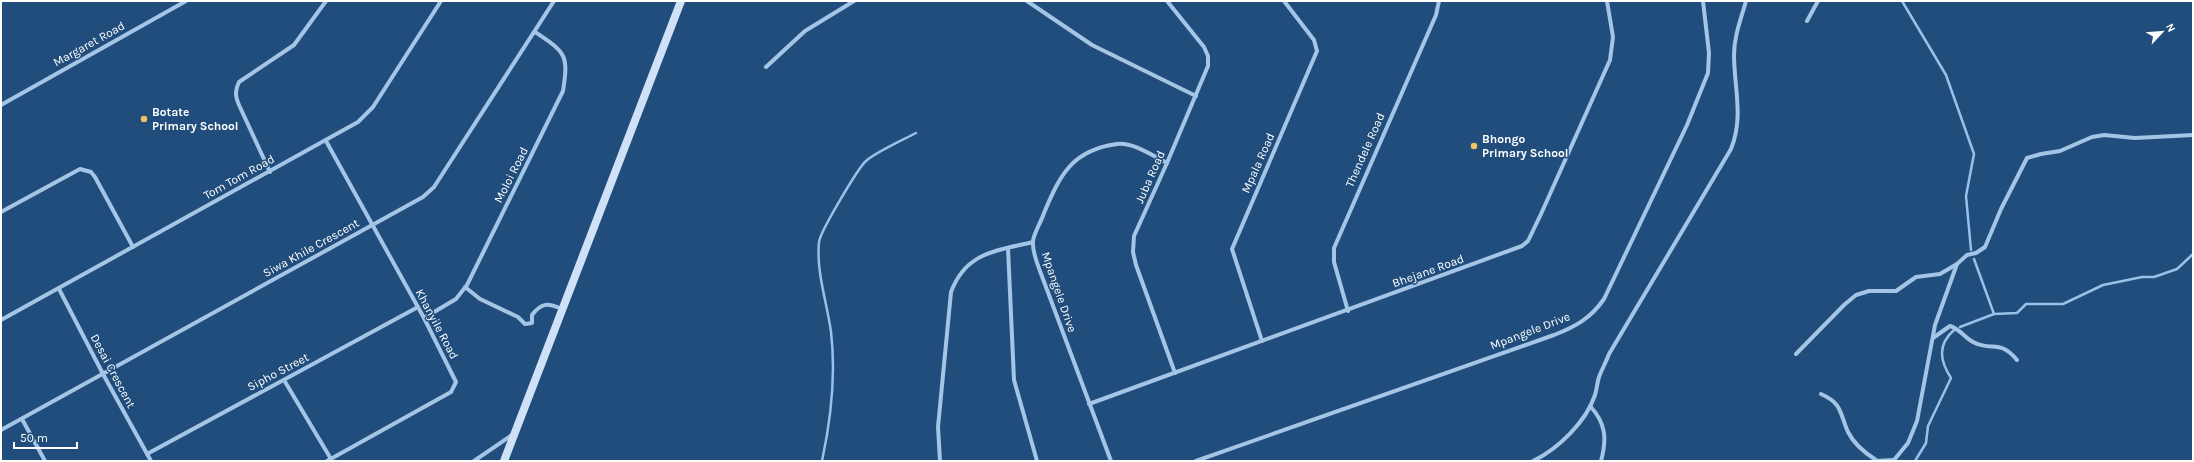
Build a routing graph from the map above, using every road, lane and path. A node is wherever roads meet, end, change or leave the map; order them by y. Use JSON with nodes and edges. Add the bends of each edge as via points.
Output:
{"nodes":[{"id":1,"x":186,"y":1,"type":"edge"},
{"id":2,"x":326,"y":1,"type":"edge"},
{"id":3,"x":441,"y":1,"type":"edge"},
{"id":4,"x":554,"y":1,"type":"edge"},
{"id":5,"x":681,"y":1,"type":"edge"},
{"id":6,"x":854,"y":1,"type":"edge"},
{"id":7,"x":1027,"y":1,"type":"edge"},
{"id":8,"x":1167,"y":1,"type":"edge"},
{"id":9,"x":1284,"y":1,"type":"edge"},
{"id":10,"x":1439,"y":1,"type":"edge"},
{"id":11,"x":1607,"y":1,"type":"edge"},
{"id":12,"x":1703,"y":1,"type":"edge"},
{"id":13,"x":1746,"y":1,"type":"edge"},
{"id":14,"x":1818,"y":1,"type":"edge"},
{"id":15,"x":1807,"y":21,"type":"dead end"},
{"id":16,"x":535,"y":32,"type":"junction"},
{"id":17,"x":766,"y":67,"type":"dead end"},
{"id":18,"x":1196,"y":96,"type":"junction"},
{"id":19,"x":1,"y":105,"type":"edge"},
{"id":20,"x":2193,"y":135,"type":"edge"},
{"id":21,"x":326,"y":141,"type":"junction"},
{"id":22,"x":1168,"y":163,"type":"junction"},
{"id":23,"x":270,"y":172,"type":"junction"},
{"id":24,"x":1,"y":212,"type":"edge"},
{"id":25,"x":372,"y":226,"type":"junction"},
{"id":26,"x":1033,"y":242,"type":"junction"},
{"id":27,"x":133,"y":247,"type":"junction"},
{"id":28,"x":1008,"y":248,"type":"junction"},
{"id":29,"x":1957,"y":264,"type":"junction"},
{"id":30,"x":465,"y":287,"type":"junction"},
{"id":31,"x":59,"y":289,"type":"junction"},
{"id":32,"x":418,"y":307,"type":"junction"},
{"id":33,"x":562,"y":309,"type":"junction"},
{"id":34,"x":1348,"y":311,"type":"junction"},
{"id":35,"x":424,"y":318,"type":"junction"},
{"id":36,"x":1,"y":320,"type":"edge"},
{"id":37,"x":1932,"y":338,"type":"junction"},
{"id":38,"x":1262,"y":341,"type":"junction"},
{"id":39,"x":1796,"y":354,"type":"dead end"},
{"id":40,"x":2017,"y":360,"type":"dead end"},
{"id":41,"x":1175,"y":373,"type":"junction"},
{"id":42,"x":102,"y":374,"type":"junction"},
{"id":43,"x":284,"y":380,"type":"junction"},
{"id":44,"x":1821,"y":394,"type":"dead end"},
{"id":45,"x":1089,"y":404,"type":"junction"},
{"id":46,"x":1590,"y":406,"type":"junction"},
{"id":47,"x":22,"y":419,"type":"junction"},
{"id":48,"x":1,"y":430,"type":"edge"},
{"id":49,"x":514,"y":434,"type":"junction"},
{"id":50,"x":147,"y":454,"type":"junction"},
{"id":51,"x":332,"y":460,"type":"edge"},
{"id":52,"x":1894,"y":460,"type":"edge"},
{"id":53,"x":45,"y":461,"type":"edge"},
{"id":54,"x":151,"y":461,"type":"edge"},
{"id":55,"x":474,"y":461,"type":"edge"},
{"id":56,"x":504,"y":461,"type":"edge"},
{"id":57,"x":940,"y":461,"type":"edge"},
{"id":58,"x":1037,"y":461,"type":"edge"},
{"id":59,"x":1111,"y":461,"type":"edge"},
{"id":60,"x":1196,"y":461,"type":"edge"},
{"id":61,"x":1533,"y":461,"type":"edge"},
{"id":62,"x":1601,"y":461,"type":"edge"},
{"id":63,"x":1875,"y":461,"type":"edge"}],
"edges":[{"from":1,"to":19,"type":"street","name":"Margaret Road"},
{"from":2,"to":23,"type":"street","via":[[294,46],[239,82],[235,89],[235,97]]},
{"from":3,"to":21,"type":"street","name":"Tom Tom Road","via":[[373,107],[358,122]]},
{"from":4,"to":16,"type":"street","name":"Siwa Khile Crescent"},
{"from":5,"to":33,"type":"street"},
{"from":6,"to":17,"type":"street","via":[[805,31]]},
{"from":7,"to":18,"type":"street","via":[[1103,52]]},
{"from":8,"to":18,"type":"street","name":"Juba Road","via":[[1204,47],[1208,56],[1208,66]]},
{"from":9,"to":38,"type":"street","name":"Mpala Road","via":[[1314,40],[1317,51],[1232,249]]},
{"from":10,"to":34,"type":"street","name":"Thendele Road","via":[[1436,15],[1334,248],[1334,262]]},
{"from":11,"to":34,"type":"street","name":"Bhejane Road","via":[[1613,37],[1610,60],[1528,241],[1515,250]]},
{"from":12,"to":60,"type":"street","name":"Mpangele Drive","via":[[1709,53],[1708,73],[1687,125],[1604,299],[1584,321],[1554,335]]},
{"from":13,"to":46,"type":"street","via":[[1734,54],[1738,112],[1736,135],[1731,149],[1609,354]]},
{"from":14,"to":15,"type":"street"},
{"from":16,"to":25,"type":"street","name":"Siwa Khile Crescent","via":[[434,187],[423,197]]},
{"from":16,"to":30,"type":"street","name":"Moloi Road","via":[[559,48],[563,54],[566,71],[563,91]]},
{"from":18,"to":22,"type":"street","name":"Juba Road"},
{"from":20,"to":29,"type":"street","via":[[2135,138],[2104,135],[2092,137],[2060,151],[2027,158],[1985,247]]},
{"from":21,"to":23,"type":"street","name":"Tom Tom Road"},
{"from":21,"to":25,"type":"street","name":"Khanyile Road"},
{"from":22,"to":26,"type":"street","name":"Mpangele Drive","via":[[1127,145],[1118,144],[1091,151],[1065,170],[1050,198]]},
{"from":22,"to":41,"type":"street","name":"Juba Road","via":[[1134,236],[1133,252]]},
{"from":23,"to":27,"type":"street","name":"Tom Tom Road"},
{"from":24,"to":27,"type":"street","via":[[80,169],[86,170],[95,177]]},
{"from":25,"to":32,"type":"street","name":"Khanyile Road"},
{"from":25,"to":42,"type":"street","name":"Siwa Khile Crescent"},
{"from":26,"to":28,"type":"street"},
{"from":26,"to":45,"type":"street","name":"Mpangele Drive","via":[[1040,271]]},
{"from":27,"to":31,"type":"street","name":"Tom Tom Road"},
{"from":28,"to":57,"type":"street","via":[[991,252],[966,266],[957,276],[951,292],[938,427]]},
{"from":28,"to":58,"type":"street","via":[[1014,380]]},
{"from":29,"to":37,"type":"street"},
{"from":29,"to":39,"type":"street","via":[[1940,274],[1916,277],[1896,291],[1869,291],[1856,295]]},
{"from":30,"to":33,"type":"street","via":[[480,299],[518,317],[525,324],[532,323],[532,315],[538,307],[550,304]]},
{"from":30,"to":35,"type":"street","name":"Moloi Road","via":[[448,305]]},
{"from":31,"to":36,"type":"street","name":"Tom Tom Road"},
{"from":31,"to":42,"type":"street","name":"Desai Crescent"},
{"from":32,"to":35,"type":"street","name":"Khanyile Road"},
{"from":32,"to":43,"type":"street","name":"Sipho Street"},
{"from":33,"to":49,"type":"street"},
{"from":34,"to":38,"type":"street","name":"Bhejane Road"},
{"from":35,"to":51,"type":"street","name":"Khanyile Road","via":[[454,377],[455,388]]},
{"from":37,"to":40,"type":"street","via":[[1950,326],[1958,328],[1972,342],[2005,349]]},
{"from":37,"to":52,"type":"street","via":[[1917,421],[1908,443]]},
{"from":38,"to":41,"type":"street","name":"Bhejane Road"},
{"from":41,"to":45,"type":"street","name":"Bhejane Road"},
{"from":42,"to":47,"type":"street","name":"Siwa Khile Crescent"},
{"from":42,"to":50,"type":"street","name":"Desai Crescent"},
{"from":43,"to":50,"type":"street","name":"Sipho Street"},
{"from":43,"to":51,"type":"street"},
{"from":44,"to":63,"type":"street","via":[[1839,405],[1854,442]]},
{"from":45,"to":59,"type":"street","name":"Mpangele Drive"},
{"from":46,"to":61,"type":"street","via":[[1558,446]]},
{"from":46,"to":62,"type":"street","via":[[1605,430]]},
{"from":47,"to":48,"type":"street","name":"Siwa Khile Crescent"},
{"from":47,"to":53,"type":"street"},
{"from":49,"to":55,"type":"street"},
{"from":49,"to":56,"type":"street"},
{"from":50,"to":54,"type":"street","name":"Desai Crescent"},
{"from":52,"to":63,"type":"street"}]}
